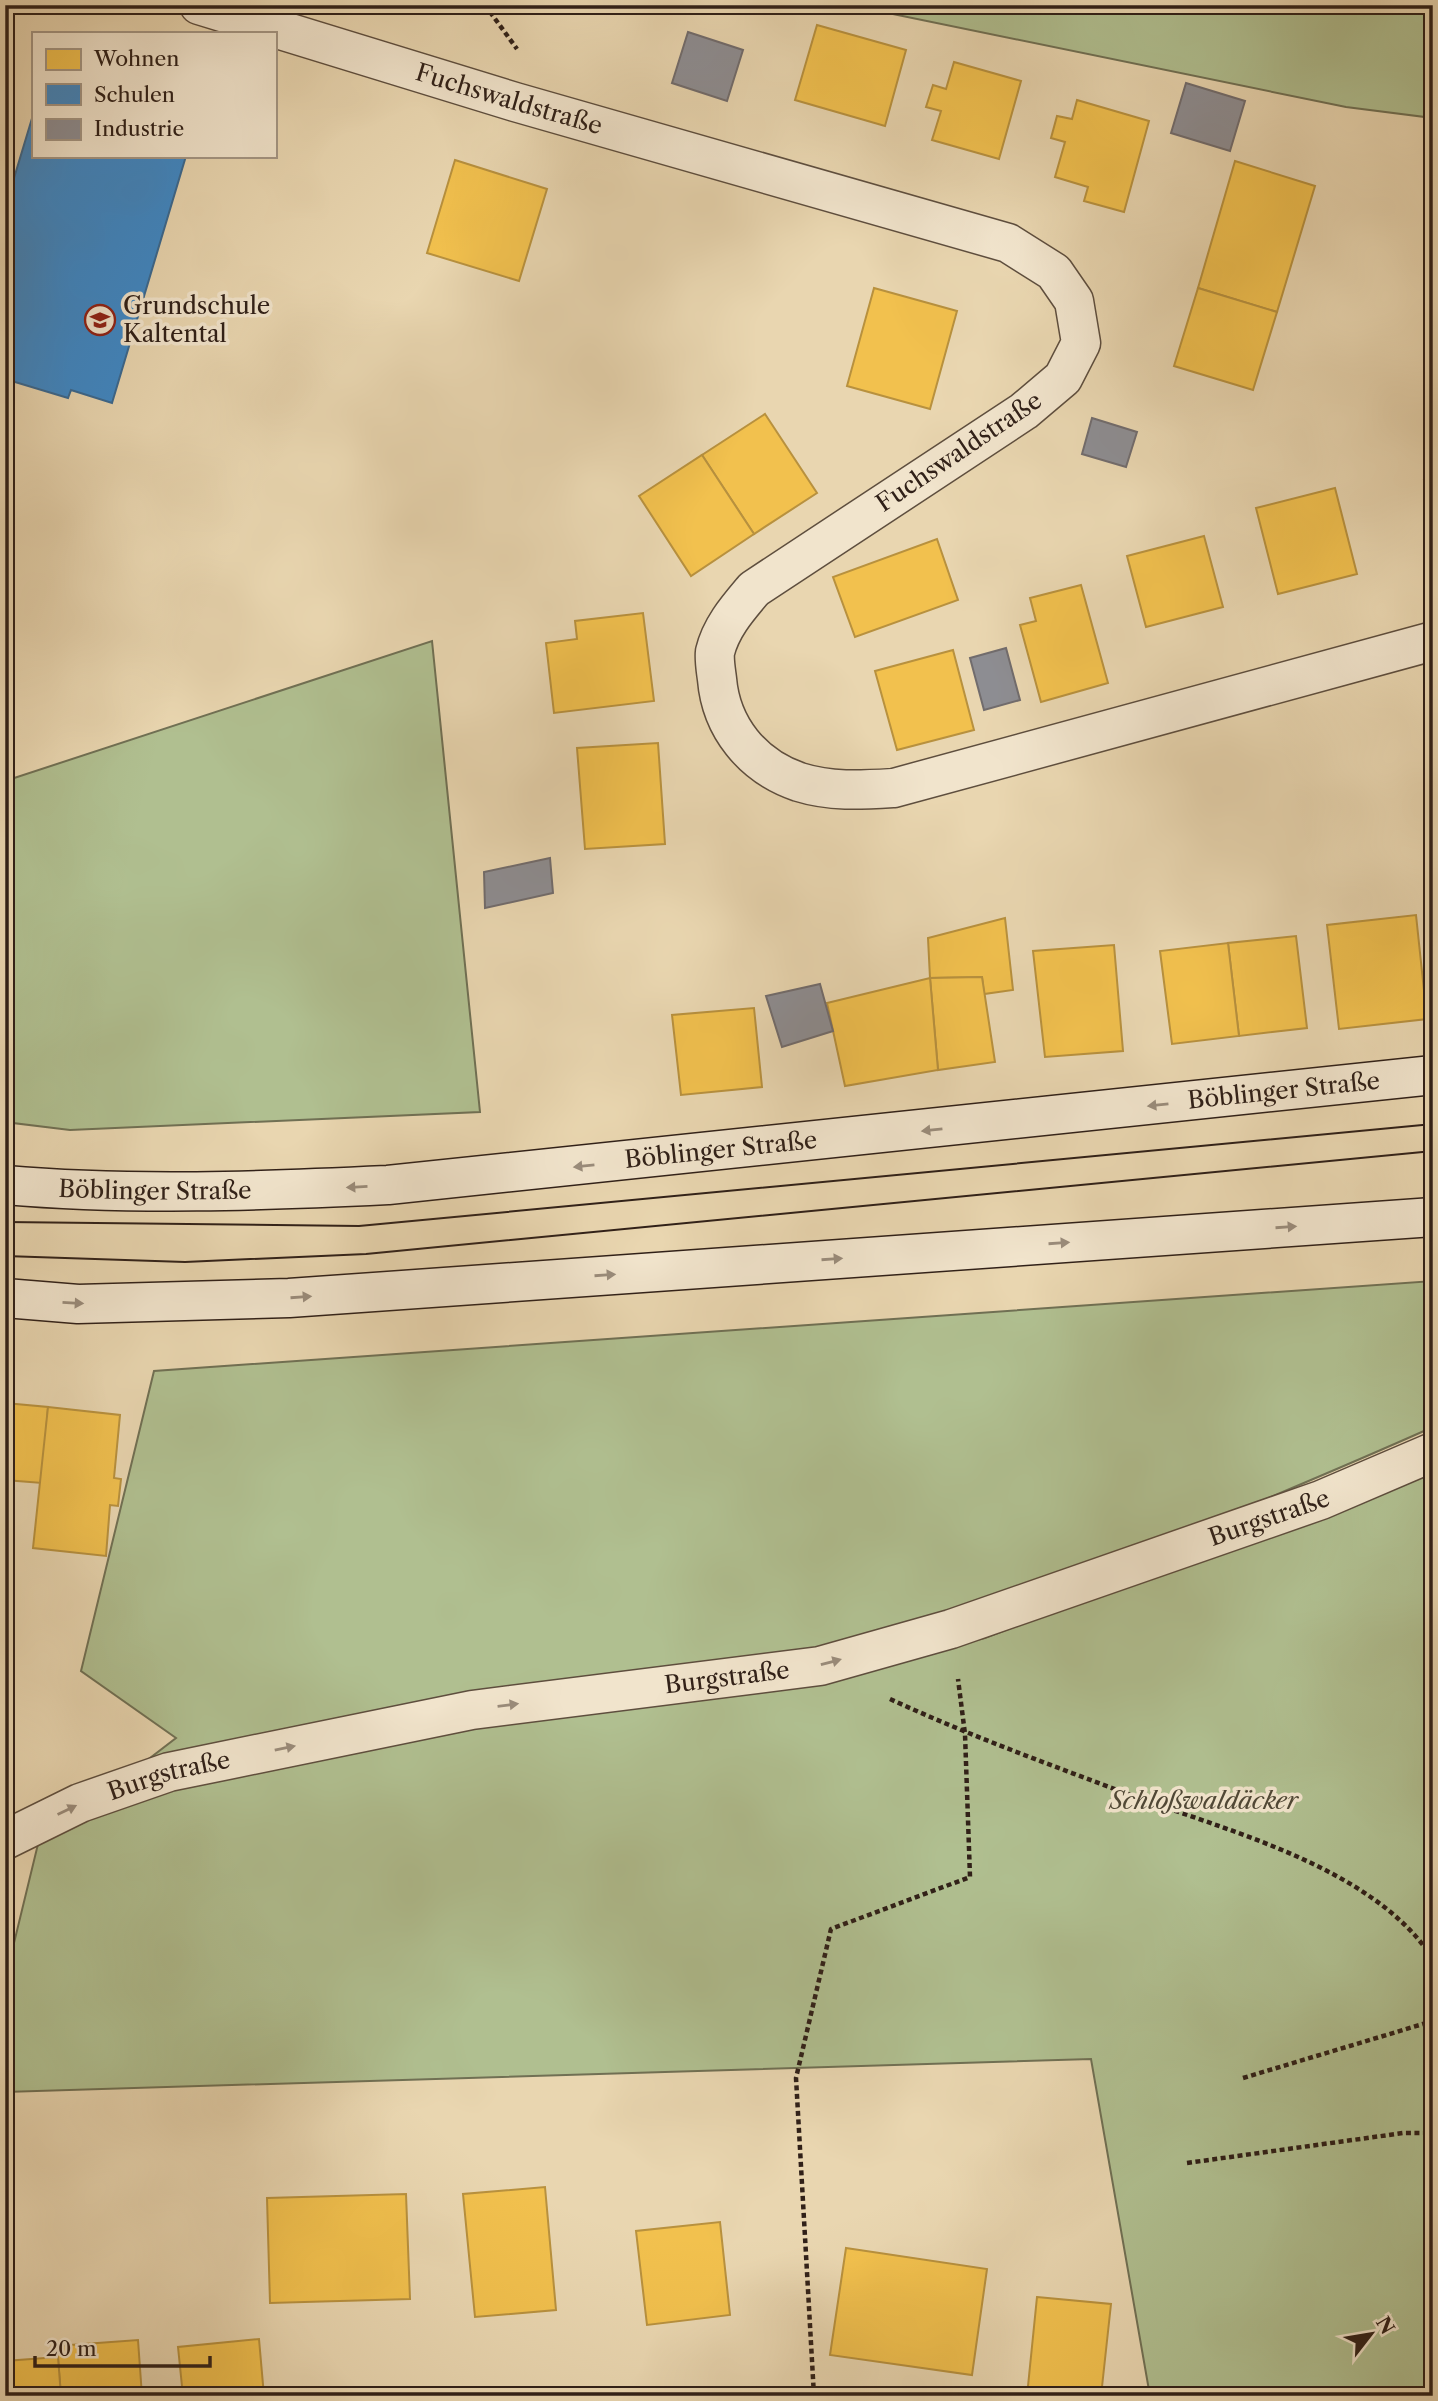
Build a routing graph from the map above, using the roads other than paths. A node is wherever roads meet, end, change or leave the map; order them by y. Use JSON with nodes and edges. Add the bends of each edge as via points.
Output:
{"nodes":[{"id":1,"x":198,"y":5,"type":"edge"},
{"id":2,"x":1433,"y":641,"type":"edge"},
{"id":3,"x":1433,"y":1075,"type":"edge"},
{"id":4,"x":5,"y":1185,"type":"edge"},
{"id":5,"x":1433,"y":1217,"type":"edge"},
{"id":6,"x":5,"y":1298,"type":"edge"},
{"id":7,"x":1433,"y":1452,"type":"edge"},
{"id":8,"x":5,"y":1840,"type":"edge"}],
"edges":[{"from":1,"to":2,"type":"street","name":"Fuchswaldstraße","via":[[515,102],[1008,243],[1054,272],[1074,301],[1081,343],[1063,378],[1024,411],[754,589],[728,619],[715,654],[719,698],[732,731],[758,761],[777,771],[839,791],[894,788]]},
{"from":3,"to":4,"type":"street","name":"Böblinger Straße","one_way":true,"via":[[388,1185],[220,1193]]},
{"from":6,"to":5,"type":"street","one_way":true,"via":[[78,1304],[289,1298]]},
{"from":8,"to":7,"type":"street","name":"Burgstraße","one_way":true,"via":[[80,1803],[169,1772],[472,1710],[820,1665],[951,1629],[1321,1500]]}]}
